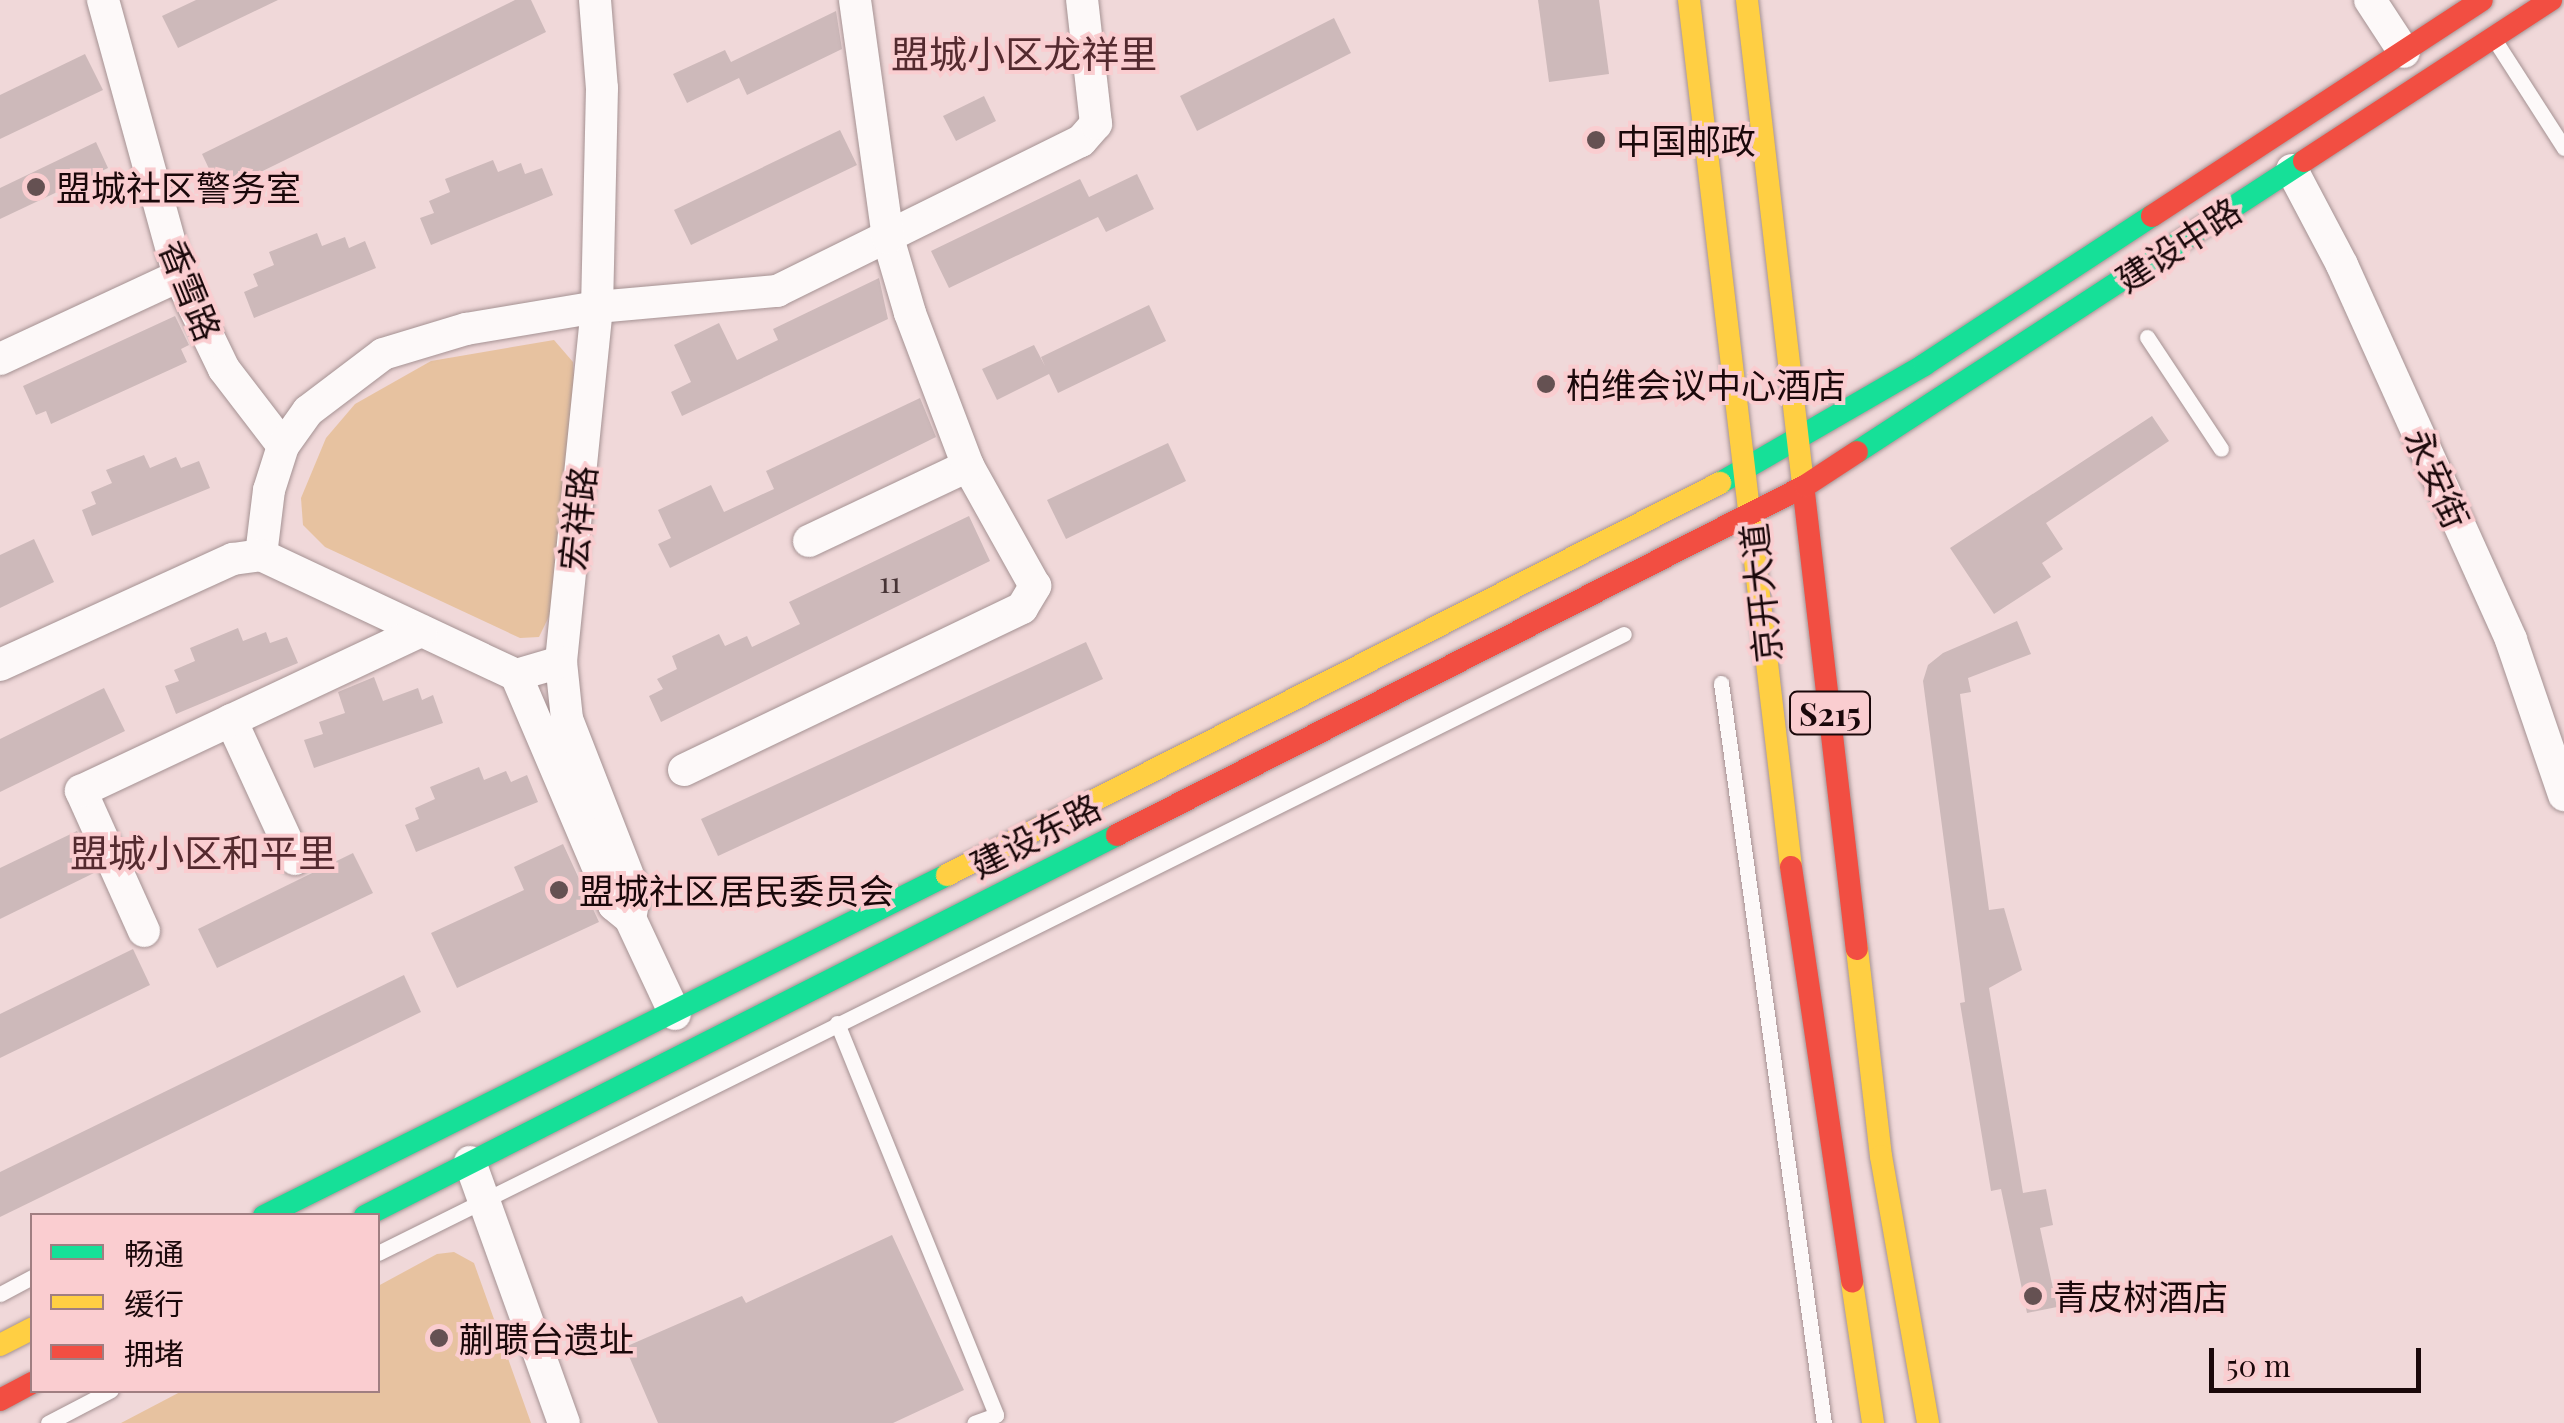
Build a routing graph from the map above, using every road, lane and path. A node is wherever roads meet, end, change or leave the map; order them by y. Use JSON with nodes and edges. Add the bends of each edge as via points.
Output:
{"nodes":[{"id":1,"x":103,"y":0,"type":"edge"},
{"id":2,"x":596,"y":0,"type":"edge"},
{"id":3,"x":855,"y":0,"type":"edge"},
{"id":4,"x":1082,"y":0,"type":"edge"},
{"id":5,"x":1690,"y":0,"type":"edge"},
{"id":6,"x":1747,"y":0,"type":"edge"},
{"id":7,"x":2370,"y":0,"type":"edge"},
{"id":8,"x":2482,"y":0,"type":"edge"},
{"id":9,"x":2550,"y":0,"type":"edge"},
{"id":10,"x":2494,"y":38,"type":"junction"},
{"id":11,"x":2404,"y":52,"type":"junction"},
{"id":12,"x":2564,"y":148,"type":"edge"},
{"id":13,"x":2292,"y":170,"type":"junction"},
{"id":14,"x":888,"y":238,"type":"junction"},
{"id":15,"x":179,"y":276,"type":"junction"},
{"id":16,"x":598,"y":308,"type":"junction"},
{"id":17,"x":2147,"y":337,"type":"dead end"},
{"id":18,"x":0,"y":359,"type":"edge"},
{"id":19,"x":1798,"y":441,"type":"junction"},
{"id":20,"x":283,"y":446,"type":"junction"},
{"id":21,"x":2221,"y":449,"type":"dead end"},
{"id":22,"x":968,"y":466,"type":"junction"},
{"id":23,"x":1746,"y":470,"type":"junction"},
{"id":24,"x":1805,"y":486,"type":"junction"},
{"id":25,"x":1752,"y":516,"type":"junction"},
{"id":26,"x":809,"y":541,"type":"dead end"},
{"id":27,"x":261,"y":555,"type":"junction"},
{"id":28,"x":421,"y":631,"type":"junction"},
{"id":29,"x":1624,"y":634,"type":"dead end"},
{"id":30,"x":562,"y":662,"type":"junction"},
{"id":31,"x":0,"y":665,"type":"edge"},
{"id":32,"x":516,"y":675,"type":"junction"},
{"id":33,"x":1721,"y":683,"type":"dead end"},
{"id":34,"x":231,"y":720,"type":"junction"},
{"id":35,"x":684,"y":770,"type":"dead end"},
{"id":36,"x":2564,"y":796,"type":"edge"},
{"id":37,"x":295,"y":858,"type":"dead end"},
{"id":38,"x":630,"y":918,"type":"junction"},
{"id":39,"x":144,"y":931,"type":"dead end"},
{"id":40,"x":674,"y":1014,"type":"junction"},
{"id":41,"x":837,"y":1023,"type":"junction"},
{"id":42,"x":470,"y":1162,"type":"junction"},
{"id":43,"x":484,"y":1199,"type":"junction"},
{"id":44,"x":270,"y":1213,"type":"edge"},
{"id":45,"x":370,"y":1213,"type":"edge"},
{"id":46,"x":380,"y":1253,"type":"edge"},
{"id":47,"x":30,"y":1279,"type":"edge"},
{"id":48,"x":0,"y":1294,"type":"edge"},
{"id":49,"x":30,"y":1330,"type":"edge"},
{"id":50,"x":0,"y":1345,"type":"edge"},
{"id":51,"x":30,"y":1385,"type":"edge"},
{"id":52,"x":106,"y":1393,"type":"edge"},
{"id":53,"x":0,"y":1400,"type":"edge"},
{"id":54,"x":48,"y":1423,"type":"edge"},
{"id":55,"x":564,"y":1423,"type":"edge"},
{"id":56,"x":974,"y":1423,"type":"edge"},
{"id":57,"x":1824,"y":1423,"type":"edge"},
{"id":58,"x":1873,"y":1423,"type":"edge"},
{"id":59,"x":1928,"y":1423,"type":"edge"}],
"edges":[{"from":1,"to":15,"type":"street","name":"香雪路"},
{"from":2,"to":16,"type":"street","name":"宏祥路","via":[[602,88]]},
{"from":3,"to":14,"type":"street"},
{"from":4,"to":14,"type":"street","via":[[1096,124],[1081,141]]},
{"from":5,"to":23,"type":"main road","name":"京开大道","number":"S215"},
{"from":6,"to":19,"type":"main road","name":"京开大道","number":"S215"},
{"from":7,"to":11,"type":"street"},
{"from":8,"to":11,"type":"main road","name":"建设中路"},
{"from":9,"to":10,"type":"main road","name":"建设中路"},
{"from":10,"to":12,"type":"lane"},
{"from":10,"to":13,"type":"main road","name":"建设中路"},
{"from":11,"to":19,"type":"main road","name":"建设中路"},
{"from":13,"to":24,"type":"main road","name":"建设中路"},
{"from":13,"to":36,"type":"street","name":"永安街","via":[[2342,265],[2510,640]]},
{"from":14,"to":16,"type":"street","via":[[777,292]]},
{"from":14,"to":22,"type":"street"},
{"from":15,"to":18,"type":"street"},
{"from":15,"to":20,"type":"street","name":"香雪路","via":[[224,369]]},
{"from":16,"to":20,"type":"street","via":[[466,328],[384,354],[308,412]]},
{"from":16,"to":30,"type":"street","name":"宏祥路"},
{"from":17,"to":21,"type":"lane"},
{"from":19,"to":23,"type":"main road","name":"建设东路"},
{"from":19,"to":24,"type":"main road","name":"京开大道","number":"S215"},
{"from":20,"to":27,"type":"street","via":[[269,490]]},
{"from":22,"to":26,"type":"street"},
{"from":22,"to":35,"type":"street","via":[[1034,586],[1032,598]]},
{"from":23,"to":25,"type":"main road","name":"京开大道","number":"S215"},
{"from":23,"to":40,"type":"main road","name":"建设东路","via":[[1284,711]]},
{"from":24,"to":25,"type":"main road","name":"建设东路"},
{"from":24,"to":59,"type":"main road","name":"京开大道","number":"S215","via":[[1880,1156]]},
{"from":25,"to":42,"type":"main road","name":"建设东路"},
{"from":25,"to":58,"type":"main road","name":"京开大道","number":"S215","via":[[1805,984]]},
{"from":27,"to":28,"type":"street"},
{"from":27,"to":31,"type":"street","via":[[233,560]]},
{"from":28,"to":32,"type":"street"},
{"from":28,"to":34,"type":"street"},
{"from":29,"to":41,"type":"lane"},
{"from":30,"to":32,"type":"street"},
{"from":30,"to":38,"type":"street","name":"宏祥路","via":[[566,718],[635,893]]},
{"from":32,"to":38,"type":"street","via":[[614,906]]},
{"from":33,"to":57,"type":"lane"},
{"from":34,"to":37,"type":"street"},
{"from":34,"to":39,"type":"street","via":[[80,792]]},
{"from":38,"to":40,"type":"street","name":"宏祥路"},
{"from":40,"to":44,"type":"main road","name":"建设东路"},
{"from":41,"to":43,"type":"lane"},
{"from":41,"to":56,"type":"lane","via":[[996,1415]]},
{"from":42,"to":43,"type":"street"},
{"from":42,"to":45,"type":"main road","name":"建设东路"},
{"from":43,"to":46,"type":"lane"},
{"from":43,"to":55,"type":"street"},
{"from":47,"to":48,"type":"lane"},
{"from":49,"to":50,"type":"main road"},
{"from":51,"to":53,"type":"main road"},
{"from":52,"to":54,"type":"lane"}]}
